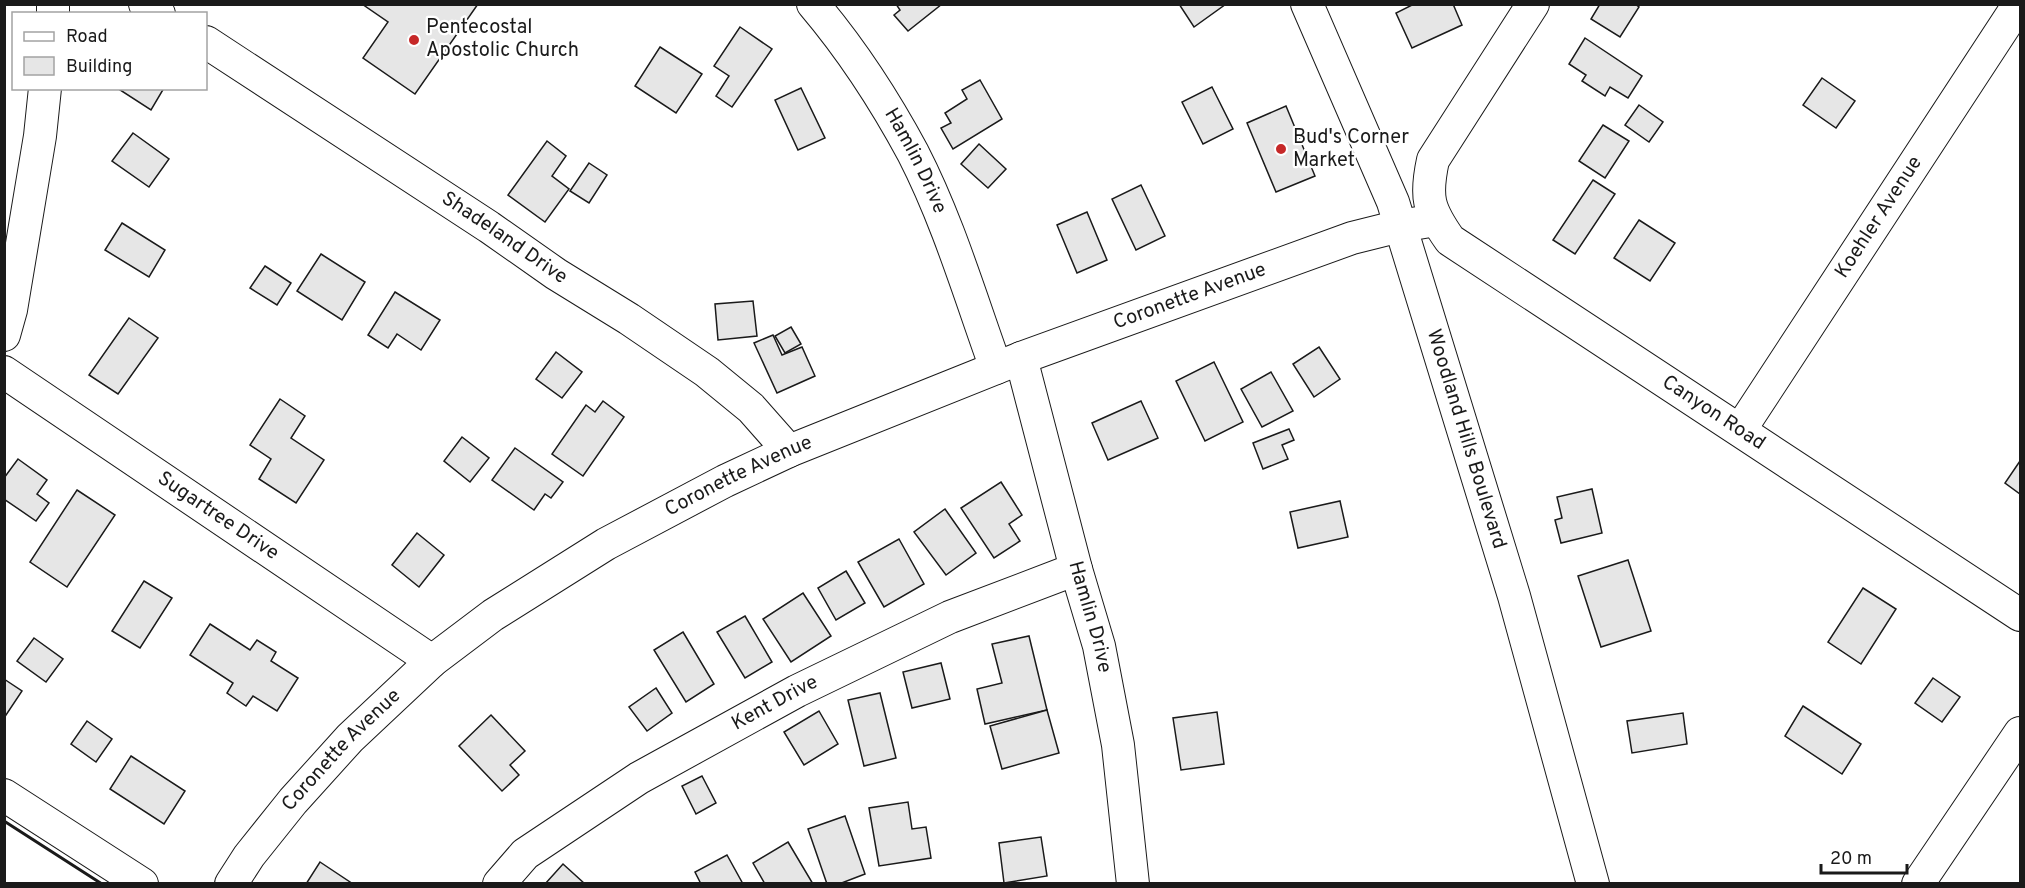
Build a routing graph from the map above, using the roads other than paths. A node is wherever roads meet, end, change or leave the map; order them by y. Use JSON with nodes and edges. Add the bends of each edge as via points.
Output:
{"nodes":[{"id":1,"x":813,"y":4,"type":"edge"},
{"id":2,"x":1308,"y":4,"type":"edge"},
{"id":3,"x":1533,"y":4,"type":"edge"},
{"id":4,"x":2019,"y":4,"type":"edge"},
{"id":5,"x":207,"y":43,"type":"edge"},
{"id":6,"x":45,"y":90,"type":"edge"},
{"id":7,"x":1433,"y":160,"type":"junction"},
{"id":8,"x":1432,"y":208,"type":"junction"},
{"id":9,"x":1396,"y":214,"type":"junction"},
{"id":10,"x":4,"y":335,"type":"edge"},
{"id":11,"x":1008,"y":363,"type":"junction"},
{"id":12,"x":4,"y":372,"type":"edge"},
{"id":13,"x":1740,"y":430,"type":"junction"},
{"id":14,"x":789,"y":451,"type":"junction"},
{"id":15,"x":1076,"y":569,"type":"junction"},
{"id":16,"x":2020,"y":615,"type":"edge"},
{"id":17,"x":432,"y":661,"type":"junction"},
{"id":18,"x":2020,"y":733,"type":"edge"},
{"id":19,"x":4,"y":795,"type":"edge"},
{"id":20,"x":142,"y":884,"type":"edge"},
{"id":21,"x":231,"y":884,"type":"edge"},
{"id":22,"x":499,"y":884,"type":"edge"},
{"id":23,"x":1133,"y":884,"type":"edge"},
{"id":24,"x":1593,"y":884,"type":"edge"},
{"id":25,"x":1918,"y":884,"type":"edge"}],
"edges":[{"from":1,"to":11,"type":"street","name":"Hamlin Drive","via":[[839,35],[914,155]]},
{"from":2,"to":9,"type":"street","name":"Woodland Hills Boulevard"},
{"from":3,"to":7,"type":"street"},
{"from":4,"to":13,"type":"street","name":"Koehler Avenue"},
{"from":5,"to":14,"type":"street","name":"Shadeland Drive","via":[[707,372],[751,408]]},
{"from":6,"to":10,"type":"street"},
{"from":7,"to":8,"type":"street","via":[[1428,184]]},
{"from":7,"to":9,"type":"street"},
{"from":8,"to":9,"type":"street","name":"Coronette Avenue"},
{"from":8,"to":13,"type":"street","name":"Canyon Road","via":[[1450,240],[1465,251]]},
{"from":9,"to":11,"type":"street","name":"Coronette Avenue","via":[[1352,238]]},
{"from":9,"to":24,"type":"street","name":"Woodland Hills Boulevard","via":[[1514,596]]},
{"from":11,"to":14,"type":"street","name":"Coronette Avenue"},
{"from":11,"to":15,"type":"street","name":"Hamlin Drive"},
{"from":12,"to":17,"type":"street","name":"Sugartree Drive"},
{"from":13,"to":16,"type":"street","name":"Canyon Road"},
{"from":14,"to":17,"type":"street","name":"Coronette Avenue","via":[[606,544],[493,615]]},
{"from":15,"to":22,"type":"street","name":"Kent Drive","via":[[950,616],[797,691],[639,778],[525,854]]},
{"from":15,"to":23,"type":"street","name":"Hamlin Drive","via":[[1099,646],[1118,745]]},
{"from":17,"to":21,"type":"street","name":"Coronette Avenue","via":[[350,738],[293,801]]},
{"from":18,"to":25,"type":"street"},
{"from":19,"to":20,"type":"street"}]}
